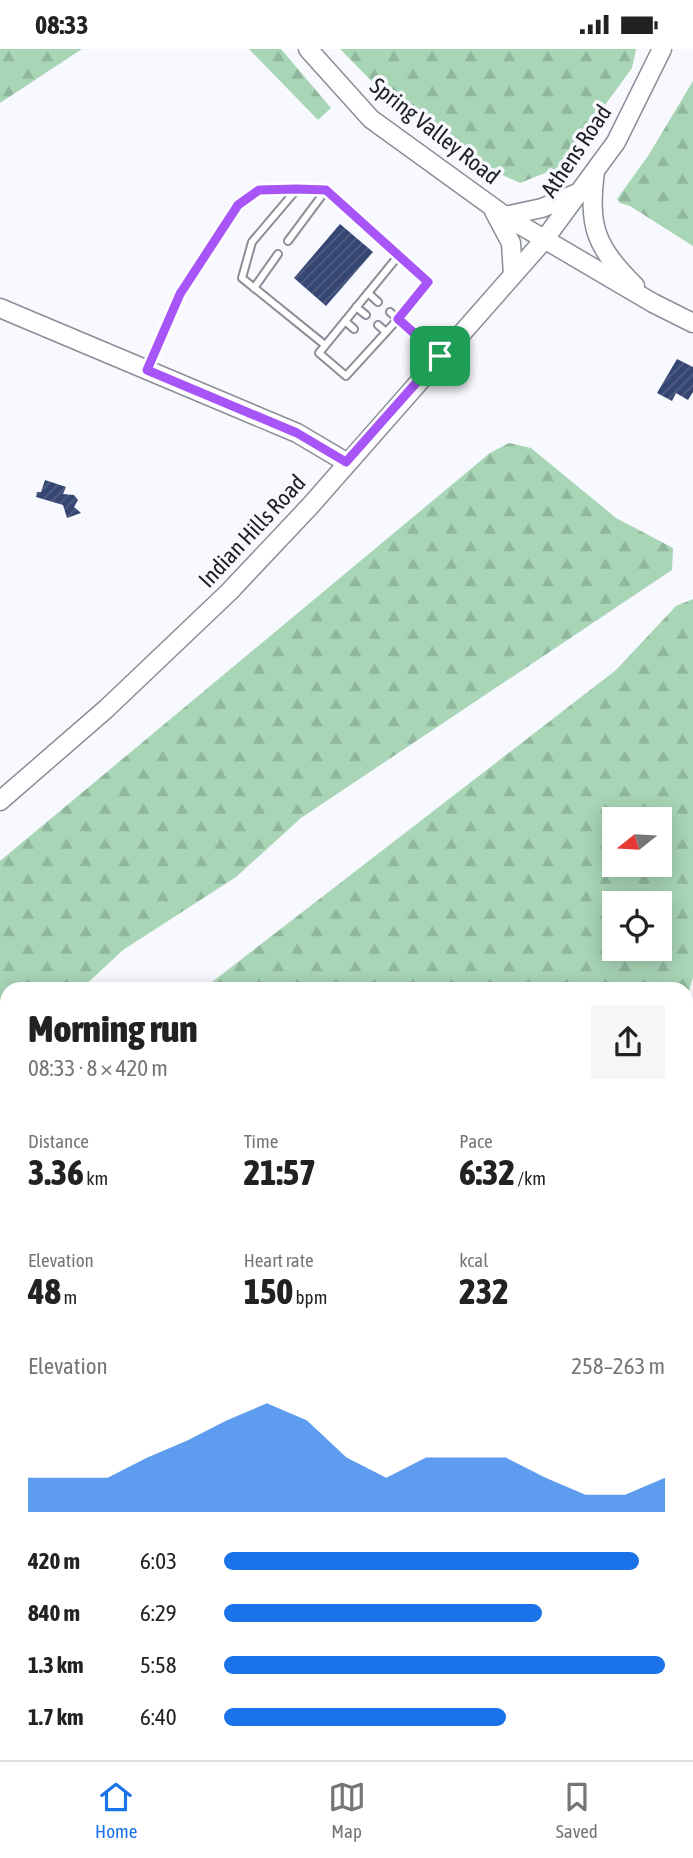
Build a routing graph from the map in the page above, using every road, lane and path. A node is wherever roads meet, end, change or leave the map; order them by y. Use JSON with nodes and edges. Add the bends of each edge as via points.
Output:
{"nodes":[{"id":1,"x":308,"y":49,"type":"edge"},
{"id":2,"x":662,"y":49,"type":"edge"},
{"id":3,"x":595,"y":170,"type":"junction"},
{"id":4,"x":297,"y":189,"type":"junction"},
{"id":5,"x":326,"y":190,"type":"junction"},
{"id":6,"x":578,"y":193,"type":"junction"},
{"id":7,"x":498,"y":210,"type":"junction"},
{"id":8,"x":544,"y":240,"type":"junction"},
{"id":9,"x":288,"y":241,"type":"dead end"},
{"id":10,"x":278,"y":254,"type":"dead end"},
{"id":11,"x":399,"y":255,"type":"junction"},
{"id":12,"x":513,"y":275,"type":"junction"},
{"id":13,"x":254,"y":288,"type":"junction"},
{"id":14,"x":368,"y":293,"type":"junction"},
{"id":15,"x":378,"y":302,"type":"dead end"},
{"id":16,"x":653,"y":303,"type":"junction"},
{"id":17,"x":356,"y":307,"type":"junction"},
{"id":18,"x":0,"y":308,"type":"edge"},
{"id":19,"x":390,"y":312,"type":"dead end"},
{"id":20,"x":366,"y":315,"type":"dead end"},
{"id":21,"x":398,"y":319,"type":"junction"},
{"id":22,"x":345,"y":321,"type":"junction"},
{"id":23,"x":693,"y":323,"type":"edge"},
{"id":24,"x":378,"y":325,"type":"dead end"},
{"id":25,"x":355,"y":329,"type":"dead end"},
{"id":26,"x":386,"y":332,"type":"junction"},
{"id":27,"x":366,"y":339,"type":"dead end"},
{"id":28,"x":325,"y":345,"type":"junction"},
{"id":29,"x":374,"y":346,"type":"junction"},
{"id":30,"x":440,"y":356,"type":"junction"},
{"id":31,"x":147,"y":370,"type":"junction"},
{"id":32,"x":346,"y":462,"type":"junction"},
{"id":33,"x":0,"y":801,"type":"edge"}],
"edges":[{"from":1,"to":7,"type":"street","name":"Spring Valley Road","via":[[371,119]]},
{"from":2,"to":3,"type":"street","name":"Athens Road","via":[[616,142]]},
{"from":3,"to":6,"type":"street","name":"Athens Road"},
{"from":3,"to":16,"type":"street","via":[[591,203],[601,246]]},
{"from":4,"to":5,"type":"lane"},
{"from":4,"to":13,"type":"lane","via":[[252,242],[242,278]]},
{"from":4,"to":31,"type":"lane","via":[[259,190],[238,205],[180,294]]},
{"from":5,"to":9,"type":"lane"},
{"from":5,"to":11,"type":"lane"},
{"from":6,"to":7,"type":"street","via":[[542,208]]},
{"from":6,"to":8,"type":"street","name":"Athens Road"},
{"from":7,"to":8,"type":"street","name":"Spring Valley Road"},
{"from":7,"to":12,"type":"street","via":[[511,243]]},
{"from":8,"to":12,"type":"street","name":"Indian Hills Road"},
{"from":8,"to":16,"type":"street","name":"Spring Valley Road"},
{"from":10,"to":13,"type":"lane"},
{"from":11,"to":14,"type":"lane"},
{"from":11,"to":21,"type":"lane","via":[[428,282]]},
{"from":12,"to":30,"type":"street","name":"Indian Hills Road"},
{"from":13,"to":28,"type":"lane"},
{"from":14,"to":15,"type":"lane"},
{"from":14,"to":17,"type":"lane"},
{"from":16,"to":23,"type":"street","name":"Spring Valley Road"},
{"from":17,"to":20,"type":"lane"},
{"from":17,"to":22,"type":"lane"},
{"from":18,"to":31,"type":"street"},
{"from":19,"to":21,"type":"lane"},
{"from":21,"to":26,"type":"lane"},
{"from":21,"to":30,"type":"lane"},
{"from":22,"to":25,"type":"lane"},
{"from":22,"to":28,"type":"lane"},
{"from":24,"to":26,"type":"lane"},
{"from":26,"to":29,"type":"lane"},
{"from":27,"to":29,"type":"lane"},
{"from":28,"to":29,"type":"lane","via":[[318,353],[346,376]]},
{"from":30,"to":32,"type":"street","name":"Indian Hills Road"},
{"from":31,"to":32,"type":"street","via":[[297,433]]},
{"from":32,"to":33,"type":"street","name":"Indian Hills Road","via":[[229,592],[106,709]]}]}
